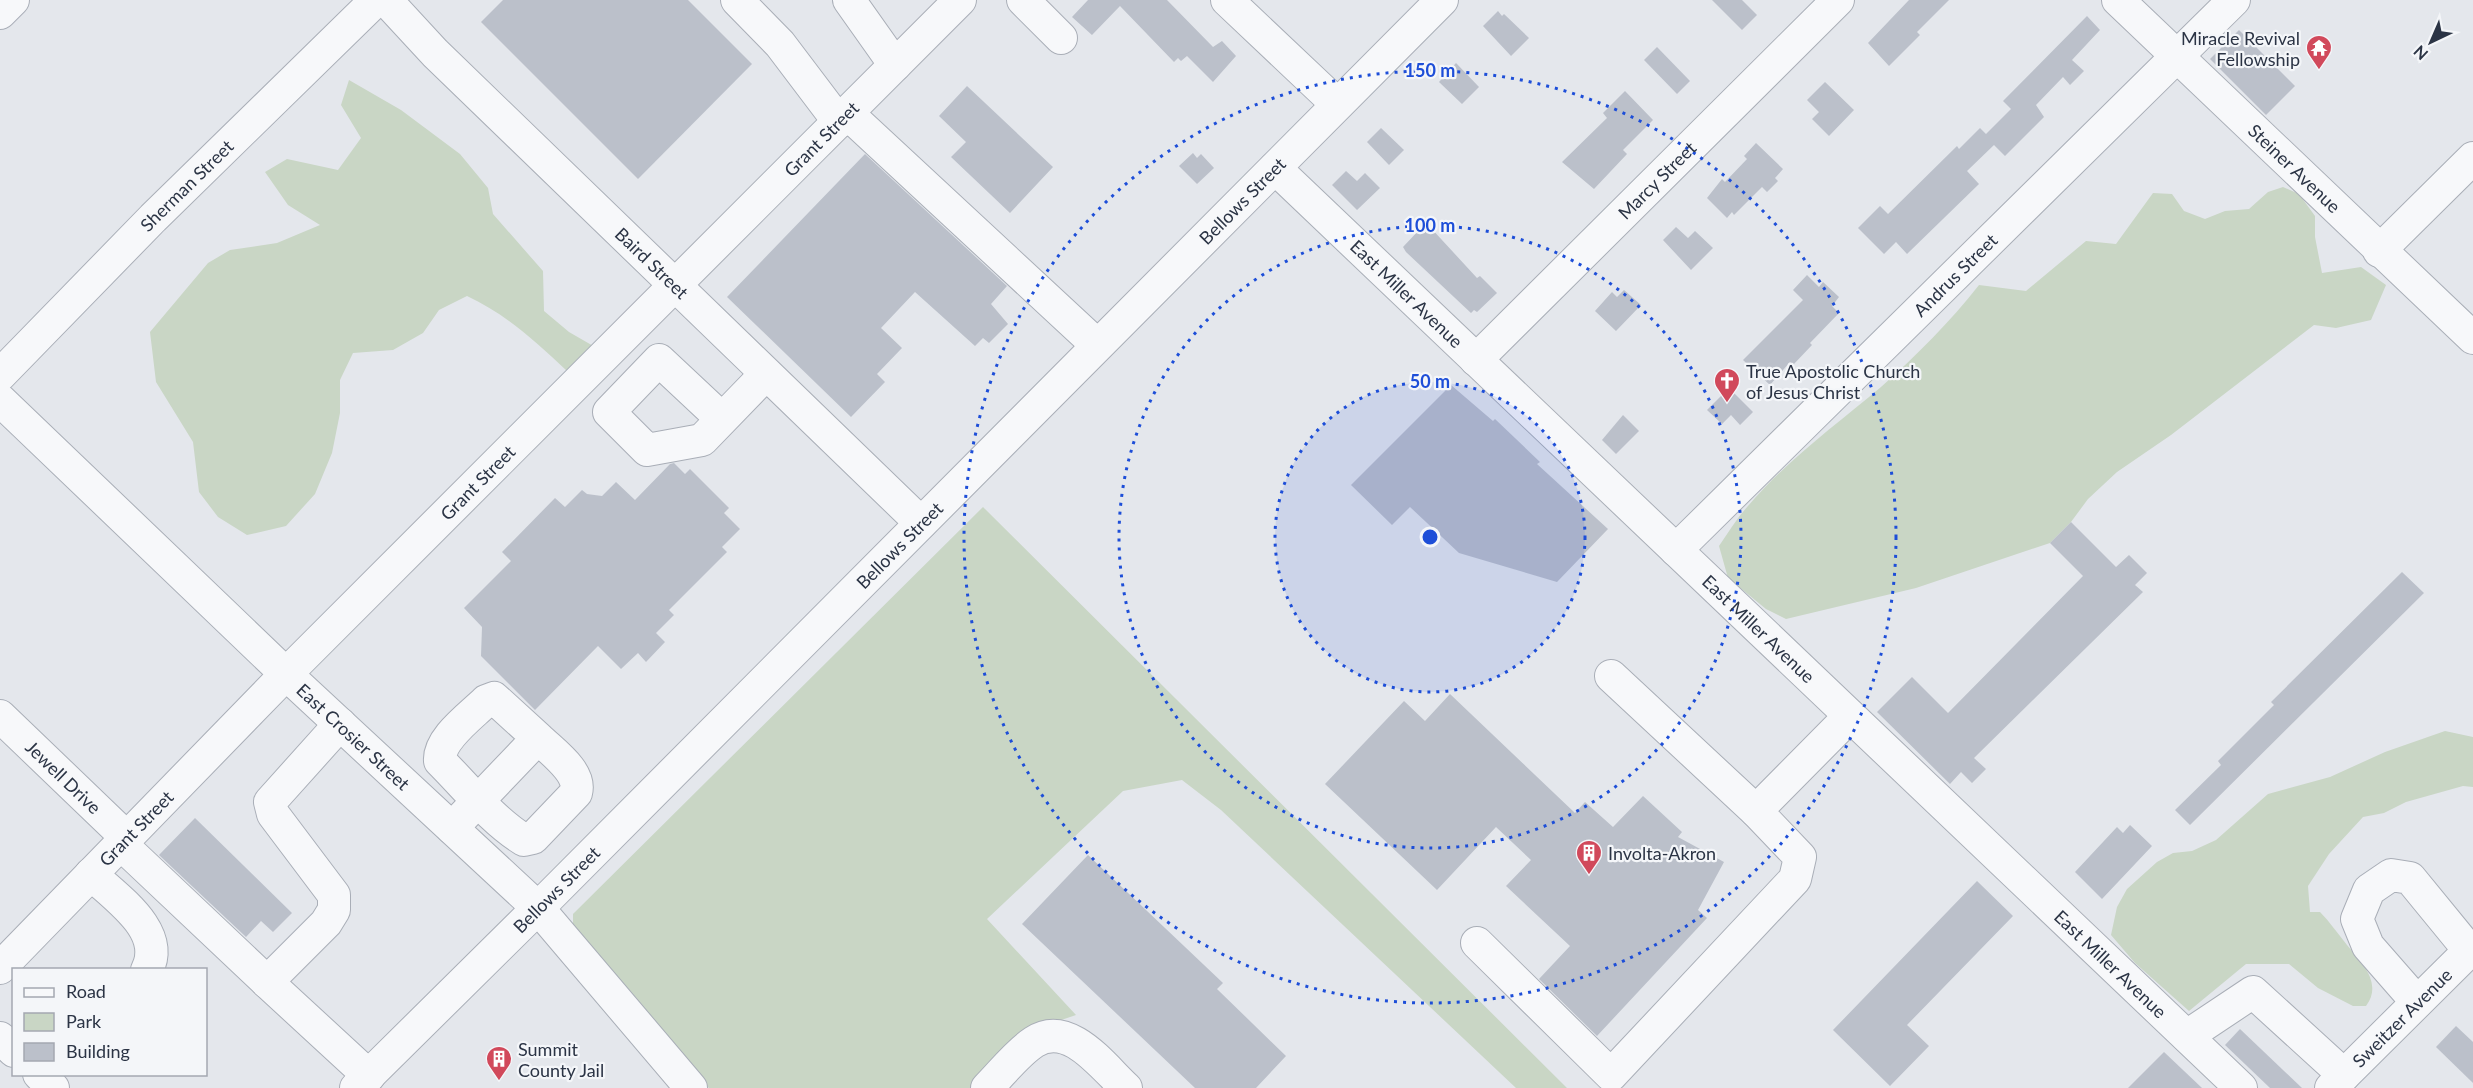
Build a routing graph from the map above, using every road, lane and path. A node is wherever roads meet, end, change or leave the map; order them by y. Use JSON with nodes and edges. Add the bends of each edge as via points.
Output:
{"nodes":[{"id":1,"x":13,"y":0,"type":"edge"},
{"id":2,"x":376,"y":0,"type":"edge"},
{"id":3,"x":386,"y":0,"type":"edge"},
{"id":4,"x":737,"y":0,"type":"edge"},
{"id":5,"x":849,"y":0,"type":"edge"},
{"id":6,"x":960,"y":0,"type":"edge"},
{"id":7,"x":1023,"y":0,"type":"edge"},
{"id":8,"x":1227,"y":0,"type":"edge"},
{"id":9,"x":1442,"y":0,"type":"edge"},
{"id":10,"x":1839,"y":0,"type":"edge"},
{"id":11,"x":2118,"y":0,"type":"edge"},
{"id":12,"x":2234,"y":0,"type":"edge"},
{"id":13,"x":0,"y":13,"type":"edge"},
{"id":14,"x":1061,"y":38,"type":"dead end"},
{"id":15,"x":2177,"y":57,"type":"junction"},
{"id":16,"x":895,"y":65,"type":"junction"},
{"id":17,"x":1337,"y":104,"type":"junction"},
{"id":18,"x":843,"y":117,"type":"junction"},
{"id":19,"x":2473,"y":158,"type":"edge"},
{"id":20,"x":1275,"y":168,"type":"junction"},
{"id":21,"x":2379,"y":251,"type":"junction"},
{"id":22,"x":674,"y":284,"type":"junction"},
{"id":23,"x":2473,"y":338,"type":"edge"},
{"id":24,"x":1097,"y":345,"type":"junction"},
{"id":25,"x":1476,"y":360,"type":"junction"},
{"id":26,"x":766,"y":374,"type":"junction"},
{"id":27,"x":0,"y":375,"type":"edge"},
{"id":28,"x":0,"y":400,"type":"edge"},
{"id":29,"x":722,"y":419,"type":"dead end"},
{"id":30,"x":921,"y":523,"type":"junction"},
{"id":31,"x":1676,"y":550,"type":"junction"},
{"id":32,"x":286,"y":674,"type":"junction"},
{"id":33,"x":1611,"y":676,"type":"dead end"},
{"id":34,"x":0,"y":716,"type":"edge"},
{"id":35,"x":1851,"y":716,"type":"junction"},
{"id":36,"x":340,"y":724,"type":"junction"},
{"id":37,"x":538,"y":738,"type":"junction"},
{"id":38,"x":479,"y":800,"type":"junction"},
{"id":39,"x":1756,"y":811,"type":"junction"},
{"id":40,"x":452,"y":828,"type":"junction"},
{"id":41,"x":124,"y":841,"type":"junction"},
{"id":42,"x":92,"y":874,"type":"junction"},
{"id":43,"x":538,"y":908,"type":"junction"},
{"id":44,"x":1477,"y":943,"type":"dead end"},
{"id":45,"x":2471,"y":949,"type":"edge"},
{"id":46,"x":0,"y":968,"type":"edge"},
{"id":47,"x":147,"y":968,"type":"edge"},
{"id":48,"x":267,"y":982,"type":"junction"},
{"id":49,"x":2417,"y":1002,"type":"junction"},
{"id":50,"x":2187,"y":1036,"type":"junction"},
{"id":51,"x":0,"y":1038,"type":"edge"},
{"id":52,"x":12,"y":1049,"type":"edge"},
{"id":53,"x":362,"y":1082,"type":"edge"},
{"id":54,"x":2337,"y":1082,"type":"edge"},
{"id":55,"x":691,"y":1088,"type":"edge"},
{"id":56,"x":987,"y":1088,"type":"edge"},
{"id":57,"x":1126,"y":1088,"type":"edge"},
{"id":58,"x":2241,"y":1088,"type":"edge"}],
"edges":[{"from":1,"to":13,"type":"street"},
{"from":2,"to":27,"type":"street","name":"Sherman Street","via":[[153,218]]},
{"from":3,"to":22,"type":"street","name":"Baird Street","via":[[435,53]]},
{"from":4,"to":18,"type":"street"},
{"from":5,"to":16,"type":"street"},
{"from":6,"to":16,"type":"street","name":"Grant Street"},
{"from":7,"to":14,"type":"street"},
{"from":8,"to":17,"type":"street"},
{"from":9,"to":17,"type":"street","name":"Bellows Street"},
{"from":10,"to":25,"type":"street","name":"Marcy Street"},
{"from":11,"to":15,"type":"street","name":"Steiner Avenue"},
{"from":12,"to":15,"type":"street","name":"Andrus Street"},
{"from":15,"to":21,"type":"street","name":"Steiner Avenue"},
{"from":15,"to":31,"type":"street","name":"Andrus Street"},
{"from":16,"to":18,"type":"street","name":"Grant Street"},
{"from":17,"to":20,"type":"street","name":"Bellows Street"},
{"from":18,"to":22,"type":"street","name":"Grant Street"},
{"from":18,"to":24,"type":"street"},
{"from":19,"to":21,"type":"street"},
{"from":20,"to":24,"type":"street","name":"Bellows Street"},
{"from":20,"to":25,"type":"street","name":"East Miller Avenue"},
{"from":21,"to":23,"type":"street","name":"Steiner Avenue"},
{"from":22,"to":26,"type":"street","name":"Baird Street"},
{"from":22,"to":32,"type":"street","name":"Grant Street"},
{"from":24,"to":30,"type":"street","name":"Bellows Street"},
{"from":25,"to":31,"type":"street","name":"East Miller Avenue"},
{"from":26,"to":29,"type":"street"},
{"from":26,"to":30,"type":"street","name":"Baird Street"},
{"from":28,"to":32,"type":"street","name":"East Crosier Street"},
{"from":30,"to":43,"type":"street","name":"Bellows Street"},
{"from":31,"to":35,"type":"street","name":"East Miller Avenue"},
{"from":32,"to":36,"type":"street","name":"East Crosier Street"},
{"from":32,"to":41,"type":"street","name":"Grant Street"},
{"from":33,"to":39,"type":"street"},
{"from":34,"to":41,"type":"street","name":"Jewell Drive"},
{"from":35,"to":39,"type":"street"},
{"from":35,"to":50,"type":"street","name":"East Miller Avenue"},
{"from":36,"to":40,"type":"street","name":"East Crosier Street"},
{"from":36,"to":48,"type":"street","via":[[270,802],[273,813],[334,895],[334,910]]},
{"from":37,"to":38,"type":"street"},
{"from":37,"to":38,"type":"street","via":[[494,698],[486,701],[445,743],[439,752],[440,761]]},
{"from":37,"to":38,"type":"street","via":[[573,774],[578,786],[576,794],[533,838],[524,840]]},
{"from":38,"to":40,"type":"street"},
{"from":39,"to":44,"type":"street","via":[[1800,857],[1795,879],[1611,1075]]},
{"from":40,"to":43,"type":"street","name":"East Crosier Street"},
{"from":41,"to":42,"type":"street","name":"Grant Street"},
{"from":41,"to":48,"type":"street","name":"Jewell Drive"},
{"from":42,"to":46,"type":"street","name":"Grant Street"},
{"from":42,"to":47,"type":"street","via":[[145,928],[153,953]]},
{"from":43,"to":53,"type":"street","name":"Bellows Street"},
{"from":43,"to":55,"type":"street","name":"East Crosier Street"},
{"from":45,"to":49,"type":"street","name":"Sweitzer Avenue"},
{"from":45,"to":49,"type":"street","via":[[2410,878],[2391,875],[2369,890],[2357,918],[2368,946]]},
{"from":48,"to":53,"type":"street","name":"Jewell Drive"},
{"from":49,"to":54,"type":"street","name":"Sweitzer Avenue"},
{"from":50,"to":54,"type":"street","via":[[2253,992]]},
{"from":50,"to":58,"type":"street","name":"East Miller Avenue"},
{"from":51,"to":52,"type":"street"},
{"from":56,"to":57,"type":"street","via":[[1033,1042],[1050,1036],[1076,1042]]}]}
